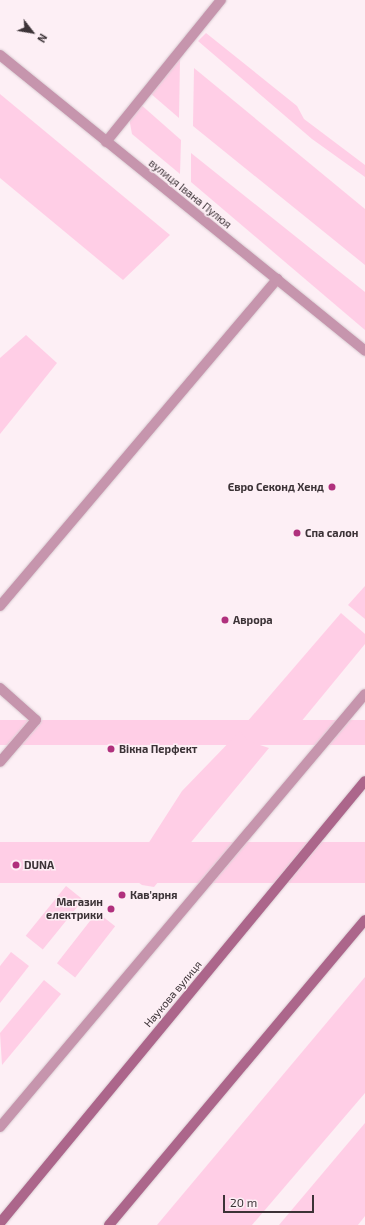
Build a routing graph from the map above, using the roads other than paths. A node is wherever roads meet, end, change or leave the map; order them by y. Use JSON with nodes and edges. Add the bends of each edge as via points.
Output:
{"nodes":[{"id":1,"x":220,"y":0,"type":"edge"},
{"id":2,"x":0,"y":55,"type":"edge"},
{"id":3,"x":106,"y":142,"type":"junction"},
{"id":4,"x":277,"y":280,"type":"junction"},
{"id":5,"x":365,"y":351,"type":"edge"},
{"id":6,"x":0,"y":606,"type":"edge"},
{"id":7,"x":0,"y":688,"type":"edge"},
{"id":8,"x":365,"y":694,"type":"edge"},
{"id":9,"x":0,"y":762,"type":"edge"},
{"id":10,"x":365,"y":781,"type":"edge"},
{"id":11,"x":365,"y":920,"type":"edge"},
{"id":12,"x":0,"y":1127,"type":"edge"},
{"id":13,"x":0,"y":1223,"type":"edge"},
{"id":14,"x":109,"y":1225,"type":"edge"}],
"edges":[{"from":1,"to":3,"type":"street"},
{"from":2,"to":3,"type":"street","name":"вулиця Івана Пулюя"},
{"from":3,"to":4,"type":"street","name":"вулиця Івана Пулюя"},
{"from":4,"to":5,"type":"street","name":"вулиця Івана Пулюя"},
{"from":4,"to":6,"type":"street"},
{"from":7,"to":9,"type":"street","via":[[36,720]]},
{"from":8,"to":12,"type":"street"},
{"from":10,"to":13,"type":"main road","name":"Наукова вулиця"},
{"from":11,"to":14,"type":"main road"}]}
